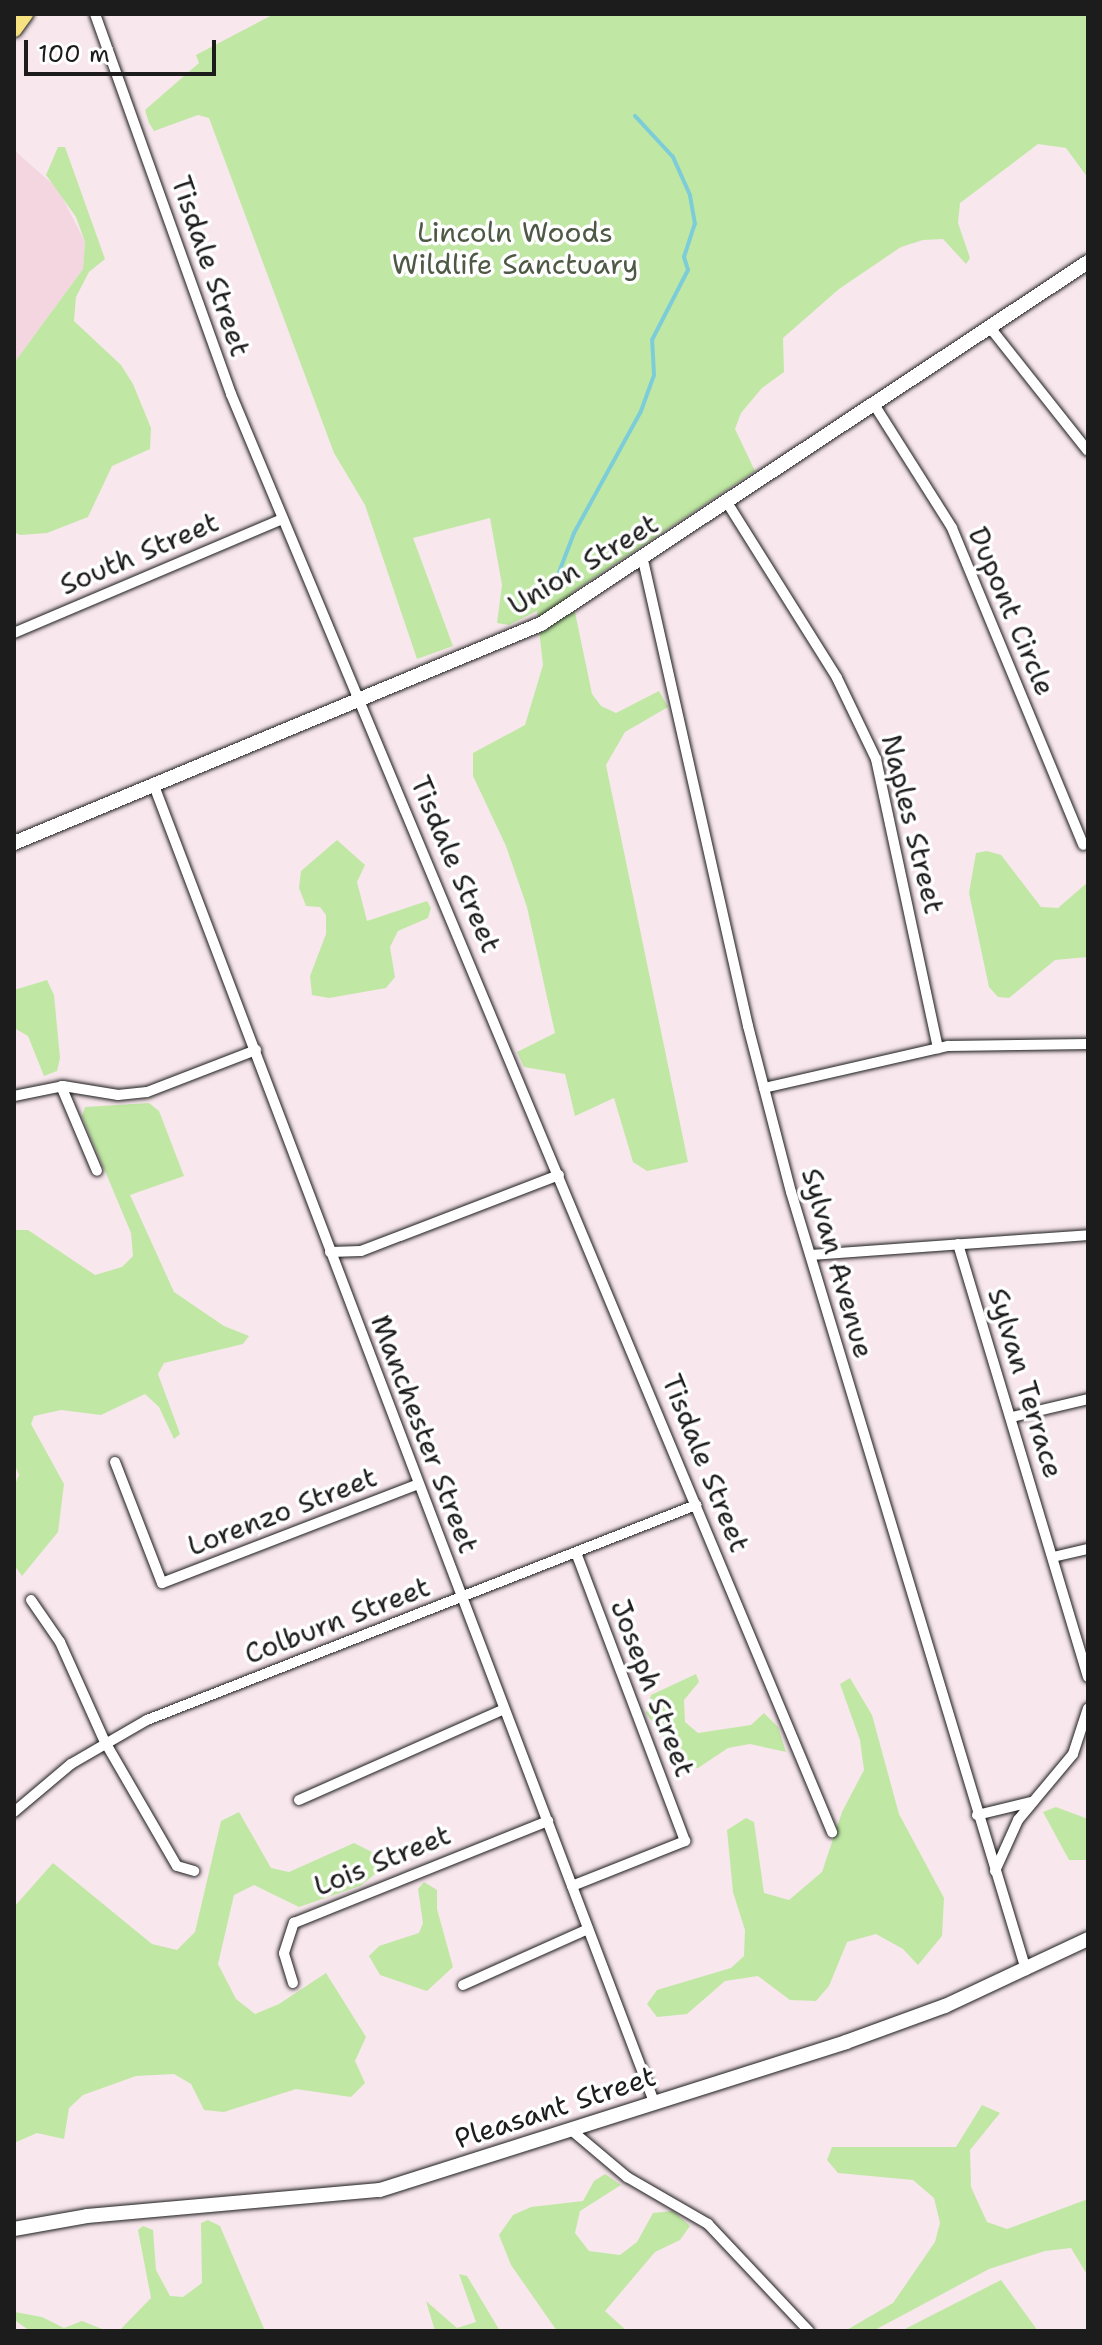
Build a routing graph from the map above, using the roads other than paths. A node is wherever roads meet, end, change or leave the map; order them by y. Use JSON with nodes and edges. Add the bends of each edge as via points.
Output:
{"nodes":[{"id":1,"x":25,"y":14,"type":"edge"},
{"id":2,"x":95,"y":14,"type":"edge"},
{"id":3,"x":14,"y":29,"type":"edge"},
{"id":4,"x":1088,"y":262,"type":"edge"},
{"id":5,"x":992,"y":330,"type":"junction"},
{"id":6,"x":875,"y":406,"type":"junction"},
{"id":7,"x":1088,"y":451,"type":"edge"},
{"id":8,"x":728,"y":504,"type":"junction"},
{"id":9,"x":283,"y":519,"type":"junction"},
{"id":10,"x":643,"y":560,"type":"junction"},
{"id":11,"x":14,"y":633,"type":"edge"},
{"id":12,"x":359,"y":699,"type":"junction"},
{"id":13,"x":153,"y":783,"type":"junction"},
{"id":14,"x":14,"y":843,"type":"edge"},
{"id":15,"x":1083,"y":845,"type":"dead end"},
{"id":16,"x":1088,"y":1044,"type":"edge"},
{"id":17,"x":938,"y":1048,"type":"junction"},
{"id":18,"x":256,"y":1050,"type":"junction"},
{"id":19,"x":61,"y":1086,"type":"junction"},
{"id":20,"x":764,"y":1088,"type":"junction"},
{"id":21,"x":14,"y":1096,"type":"edge"},
{"id":22,"x":97,"y":1171,"type":"dead end"},
{"id":23,"x":559,"y":1175,"type":"junction"},
{"id":24,"x":1088,"y":1235,"type":"edge"},
{"id":25,"x":958,"y":1244,"type":"junction"},
{"id":26,"x":330,"y":1252,"type":"junction"},
{"id":27,"x":811,"y":1255,"type":"junction"},
{"id":28,"x":1088,"y":1399,"type":"edge"},
{"id":29,"x":1012,"y":1417,"type":"junction"},
{"id":30,"x":115,"y":1462,"type":"dead end"},
{"id":31,"x":418,"y":1484,"type":"junction"},
{"id":32,"x":696,"y":1505,"type":"junction"},
{"id":33,"x":1088,"y":1549,"type":"edge"},
{"id":34,"x":576,"y":1553,"type":"junction"},
{"id":35,"x":1053,"y":1557,"type":"junction"},
{"id":36,"x":462,"y":1597,"type":"junction"},
{"id":37,"x":31,"y":1600,"type":"dead end"},
{"id":38,"x":1088,"y":1677,"type":"edge"},
{"id":39,"x":1088,"y":1708,"type":"edge"},
{"id":40,"x":504,"y":1709,"type":"junction"},
{"id":41,"x":105,"y":1742,"type":"junction"},
{"id":42,"x":299,"y":1800,"type":"dead end"},
{"id":43,"x":1033,"y":1801,"type":"junction"},
{"id":44,"x":14,"y":1812,"type":"edge"},
{"id":45,"x":977,"y":1815,"type":"junction"},
{"id":46,"x":548,"y":1821,"type":"junction"},
{"id":47,"x":832,"y":1832,"type":"dead end"},
{"id":48,"x":194,"y":1871,"type":"dead end"},
{"id":49,"x":995,"y":1873,"type":"junction"},
{"id":50,"x":572,"y":1886,"type":"junction"},
{"id":51,"x":588,"y":1929,"type":"junction"},
{"id":52,"x":1088,"y":1939,"type":"edge"},
{"id":53,"x":1026,"y":1970,"type":"junction"},
{"id":54,"x":293,"y":1983,"type":"dead end"},
{"id":55,"x":463,"y":1985,"type":"dead end"},
{"id":56,"x":654,"y":2102,"type":"junction"},
{"id":57,"x":570,"y":2129,"type":"junction"},
{"id":58,"x":14,"y":2229,"type":"edge"},
{"id":59,"x":809,"y":2331,"type":"edge"}],
"edges":[{"from":1,"to":3,"type":"main road"},
{"from":2,"to":9,"type":"street","name":"Tisdale Street","via":[[202,318]]},
{"from":4,"to":5,"type":"main road","name":"Union Street"},
{"from":5,"to":6,"type":"main road","name":"Union Street"},
{"from":5,"to":7,"type":"street"},
{"from":6,"to":8,"type":"main road","name":"Union Street"},
{"from":6,"to":15,"type":"street","name":"Dupont Circle","via":[[952,528]]},
{"from":8,"to":10,"type":"main road","name":"Union Street"},
{"from":8,"to":17,"type":"street","name":"Naples Street","via":[[837,678],[876,759]]},
{"from":9,"to":11,"type":"street","name":"South Street"},
{"from":9,"to":12,"type":"street","name":"Tisdale Street"},
{"from":10,"to":12,"type":"main road","name":"Union Street","via":[[541,624]]},
{"from":10,"to":20,"type":"street","name":"Sylvan Avenue"},
{"from":12,"to":13,"type":"main road","name":"Union Street"},
{"from":12,"to":23,"type":"street","name":"Tisdale Street"},
{"from":13,"to":14,"type":"main road","name":"Union Street"},
{"from":13,"to":18,"type":"street","name":"Manchester Street"},
{"from":16,"to":17,"type":"street"},
{"from":17,"to":20,"type":"street"},
{"from":18,"to":19,"type":"street","via":[[147,1092],[118,1095]]},
{"from":18,"to":26,"type":"street","name":"Manchester Street"},
{"from":19,"to":21,"type":"street"},
{"from":19,"to":22,"type":"street"},
{"from":20,"to":27,"type":"street","name":"Sylvan Avenue"},
{"from":23,"to":26,"type":"street","via":[[361,1251]]},
{"from":23,"to":32,"type":"street","name":"Tisdale Street"},
{"from":24,"to":25,"type":"street"},
{"from":25,"to":27,"type":"street"},
{"from":25,"to":29,"type":"street","name":"Sylvan Terrace"},
{"from":26,"to":31,"type":"street","name":"Manchester Street"},
{"from":27,"to":45,"type":"street","name":"Sylvan Avenue"},
{"from":28,"to":29,"type":"street"},
{"from":29,"to":35,"type":"street","name":"Sylvan Terrace"},
{"from":30,"to":31,"type":"street","name":"Lorenzo Street","via":[[162,1583]]},
{"from":31,"to":36,"type":"street","name":"Manchester Street"},
{"from":32,"to":34,"type":"street","name":"Colburn Street"},
{"from":32,"to":47,"type":"street","name":"Tisdale Street"},
{"from":33,"to":35,"type":"street"},
{"from":34,"to":36,"type":"street","name":"Colburn Street"},
{"from":34,"to":50,"type":"street","name":"Joseph Street","via":[[685,1841]]},
{"from":35,"to":38,"type":"street","name":"Sylvan Terrace"},
{"from":36,"to":40,"type":"street","name":"Manchester Street"},
{"from":36,"to":41,"type":"street","name":"Colburn Street","via":[[187,1703]]},
{"from":37,"to":41,"type":"street","via":[[60,1642]]},
{"from":39,"to":43,"type":"street","via":[[1073,1754]]},
{"from":40,"to":42,"type":"street"},
{"from":40,"to":46,"type":"street","name":"Manchester Street"},
{"from":41,"to":44,"type":"street","name":"Colburn Street"},
{"from":41,"to":48,"type":"street","via":[[177,1866]]},
{"from":43,"to":45,"type":"street"},
{"from":43,"to":49,"type":"street","via":[[1005,1843]]},
{"from":45,"to":49,"type":"street","name":"Sylvan Avenue"},
{"from":46,"to":50,"type":"street","name":"Manchester Street"},
{"from":46,"to":54,"type":"street","name":"Lois Street","via":[[294,1923],[284,1953]]},
{"from":49,"to":53,"type":"street","name":"Sylvan Avenue"},
{"from":50,"to":51,"type":"street","name":"Manchester Street"},
{"from":51,"to":55,"type":"street"},
{"from":51,"to":56,"type":"street","name":"Manchester Street"},
{"from":52,"to":53,"type":"main road","name":"Pleasant Street"},
{"from":53,"to":56,"type":"main road","name":"Pleasant Street","via":[[846,2042]]},
{"from":56,"to":57,"type":"main road","name":"Pleasant Street"},
{"from":57,"to":58,"type":"main road","name":"Pleasant Street","via":[[380,2190],[87,2216]]},
{"from":57,"to":59,"type":"street","via":[[627,2177],[708,2224]]}]}
